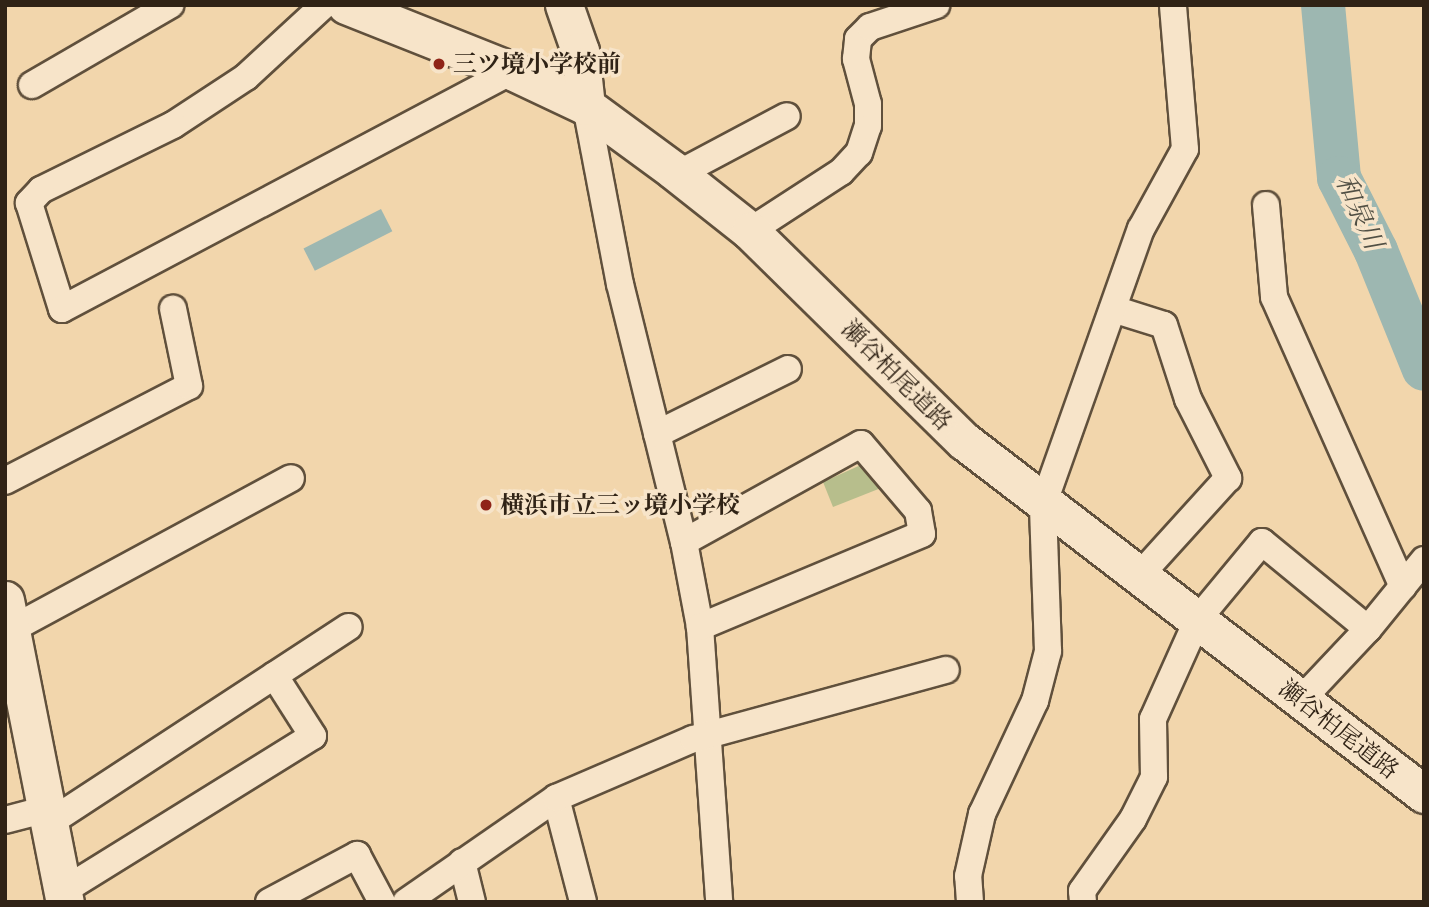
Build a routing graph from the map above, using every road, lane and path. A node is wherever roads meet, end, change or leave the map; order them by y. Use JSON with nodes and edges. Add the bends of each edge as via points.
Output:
{"nodes":[{"id":1,"x":170,"y":5,"type":"edge"},
{"id":2,"x":324,"y":5,"type":"edge"},
{"id":3,"x":346,"y":5,"type":"edge"},
{"id":4,"x":564,"y":5,"type":"edge"},
{"id":5,"x":936,"y":5,"type":"edge"},
{"id":6,"x":1173,"y":5,"type":"edge"},
{"id":7,"x":512,"y":71,"type":"junction"},
{"id":8,"x":32,"y":85,"type":"dead end"},
{"id":9,"x":586,"y":106,"type":"junction"},
{"id":10,"x":787,"y":116,"type":"dead end"},
{"id":11,"x":678,"y":174,"type":"junction"},
{"id":12,"x":1266,"y":205,"type":"dead end"},
{"id":13,"x":750,"y":230,"type":"junction"},
{"id":14,"x":173,"y":309,"type":"dead end"},
{"id":15,"x":1113,"y":309,"type":"junction"},
{"id":16,"x":788,"y":369,"type":"dead end"},
{"id":17,"x":657,"y":434,"type":"junction"},
{"id":18,"x":291,"y":478,"type":"dead end"},
{"id":19,"x":5,"y":481,"type":"edge"},
{"id":20,"x":1043,"y":506,"type":"junction"},
{"id":21,"x":684,"y":542,"type":"junction"},
{"id":22,"x":1424,"y":560,"type":"edge"},
{"id":23,"x":1140,"y":575,"type":"junction"},
{"id":24,"x":1403,"y":587,"type":"junction"},
{"id":25,"x":8,"y":615,"type":"edge"},
{"id":26,"x":1198,"y":619,"type":"junction"},
{"id":27,"x":348,"y":626,"type":"dead end"},
{"id":28,"x":700,"y":627,"type":"junction"},
{"id":29,"x":1368,"y":629,"type":"junction"},
{"id":30,"x":946,"y":670,"type":"dead end"},
{"id":31,"x":274,"y":675,"type":"junction"},
{"id":32,"x":15,"y":696,"type":"edge"},
{"id":33,"x":1301,"y":699,"type":"junction"},
{"id":34,"x":708,"y":735,"type":"junction"},
{"id":35,"x":1424,"y":794,"type":"edge"},
{"id":36,"x":556,"y":798,"type":"junction"},
{"id":37,"x":48,"y":816,"type":"junction"},
{"id":38,"x":5,"y":820,"type":"edge"},
{"id":39,"x":462,"y":862,"type":"junction"},
{"id":40,"x":64,"y":896,"type":"edge"},
{"id":41,"x":269,"y":902,"type":"edge"},
{"id":42,"x":382,"y":902,"type":"edge"},
{"id":43,"x":406,"y":902,"type":"edge"},
{"id":44,"x":472,"y":902,"type":"edge"},
{"id":45,"x":583,"y":902,"type":"edge"},
{"id":46,"x":719,"y":902,"type":"edge"},
{"id":47,"x":971,"y":902,"type":"edge"},
{"id":48,"x":1083,"y":902,"type":"edge"}],
"edges":[{"from":1,"to":8,"type":"street"},
{"from":2,"to":7,"type":"street","via":[[246,77],[173,125],[41,190],[29,203],[62,309]]},
{"from":3,"to":7,"type":"main road","name":"瀬谷柏尾道路"},
{"from":4,"to":9,"type":"main road","via":[[580,51]]},
{"from":5,"to":13,"type":"street","via":[[870,27],[858,39],[856,59],[868,104],[868,126],[859,153],[841,172]]},
{"from":6,"to":15,"type":"street","via":[[1185,149],[1141,229]]},
{"from":7,"to":9,"type":"main road","name":"瀬谷柏尾道路"},
{"from":9,"to":11,"type":"main road","name":"瀬谷柏尾道路"},
{"from":9,"to":17,"type":"street","via":[[620,284]]},
{"from":10,"to":11,"type":"street"},
{"from":11,"to":13,"type":"main road","name":"瀬谷柏尾道路"},
{"from":12,"to":24,"type":"street","via":[[1274,296]]},
{"from":13,"to":20,"type":"main road","name":"瀬谷柏尾道路","via":[[964,441]]},
{"from":14,"to":19,"type":"street","via":[[189,386]]},
{"from":15,"to":20,"type":"street"},
{"from":15,"to":23,"type":"street","via":[[1164,326],[1188,400],[1228,478]]},
{"from":16,"to":17,"type":"street"},
{"from":17,"to":21,"type":"street"},
{"from":18,"to":25,"type":"street"},
{"from":20,"to":23,"type":"main road","name":"瀬谷柏尾道路"},
{"from":20,"to":47,"type":"street","via":[[1048,651],[1035,701],[982,814],[968,876]]},
{"from":21,"to":28,"type":"street"},
{"from":21,"to":28,"type":"street","via":[[861,444],[918,511],[922,534]]},
{"from":22,"to":24,"type":"street"},
{"from":23,"to":26,"type":"main road","name":"瀬谷柏尾道路"},
{"from":24,"to":29,"type":"street"},
{"from":25,"to":32,"type":"main road"},
{"from":26,"to":29,"type":"street","via":[[1262,542]]},
{"from":26,"to":33,"type":"main road","name":"瀬谷柏尾道路"},
{"from":26,"to":48,"type":"street","via":[[1153,719],[1154,777],[1133,819],[1082,891]]},
{"from":27,"to":31,"type":"street"},
{"from":28,"to":34,"type":"street"},
{"from":29,"to":33,"type":"street"},
{"from":30,"to":34,"type":"street"},
{"from":31,"to":37,"type":"street"},
{"from":31,"to":40,"type":"street","via":[[313,736]]},
{"from":32,"to":37,"type":"main road"},
{"from":33,"to":35,"type":"main road","name":"瀬谷柏尾道路"},
{"from":34,"to":36,"type":"street"},
{"from":34,"to":46,"type":"street"},
{"from":36,"to":39,"type":"street"},
{"from":36,"to":45,"type":"street"},
{"from":37,"to":38,"type":"street"},
{"from":37,"to":40,"type":"main road"},
{"from":39,"to":43,"type":"street"},
{"from":39,"to":44,"type":"street"},
{"from":41,"to":42,"type":"street","via":[[357,855]]}]}
